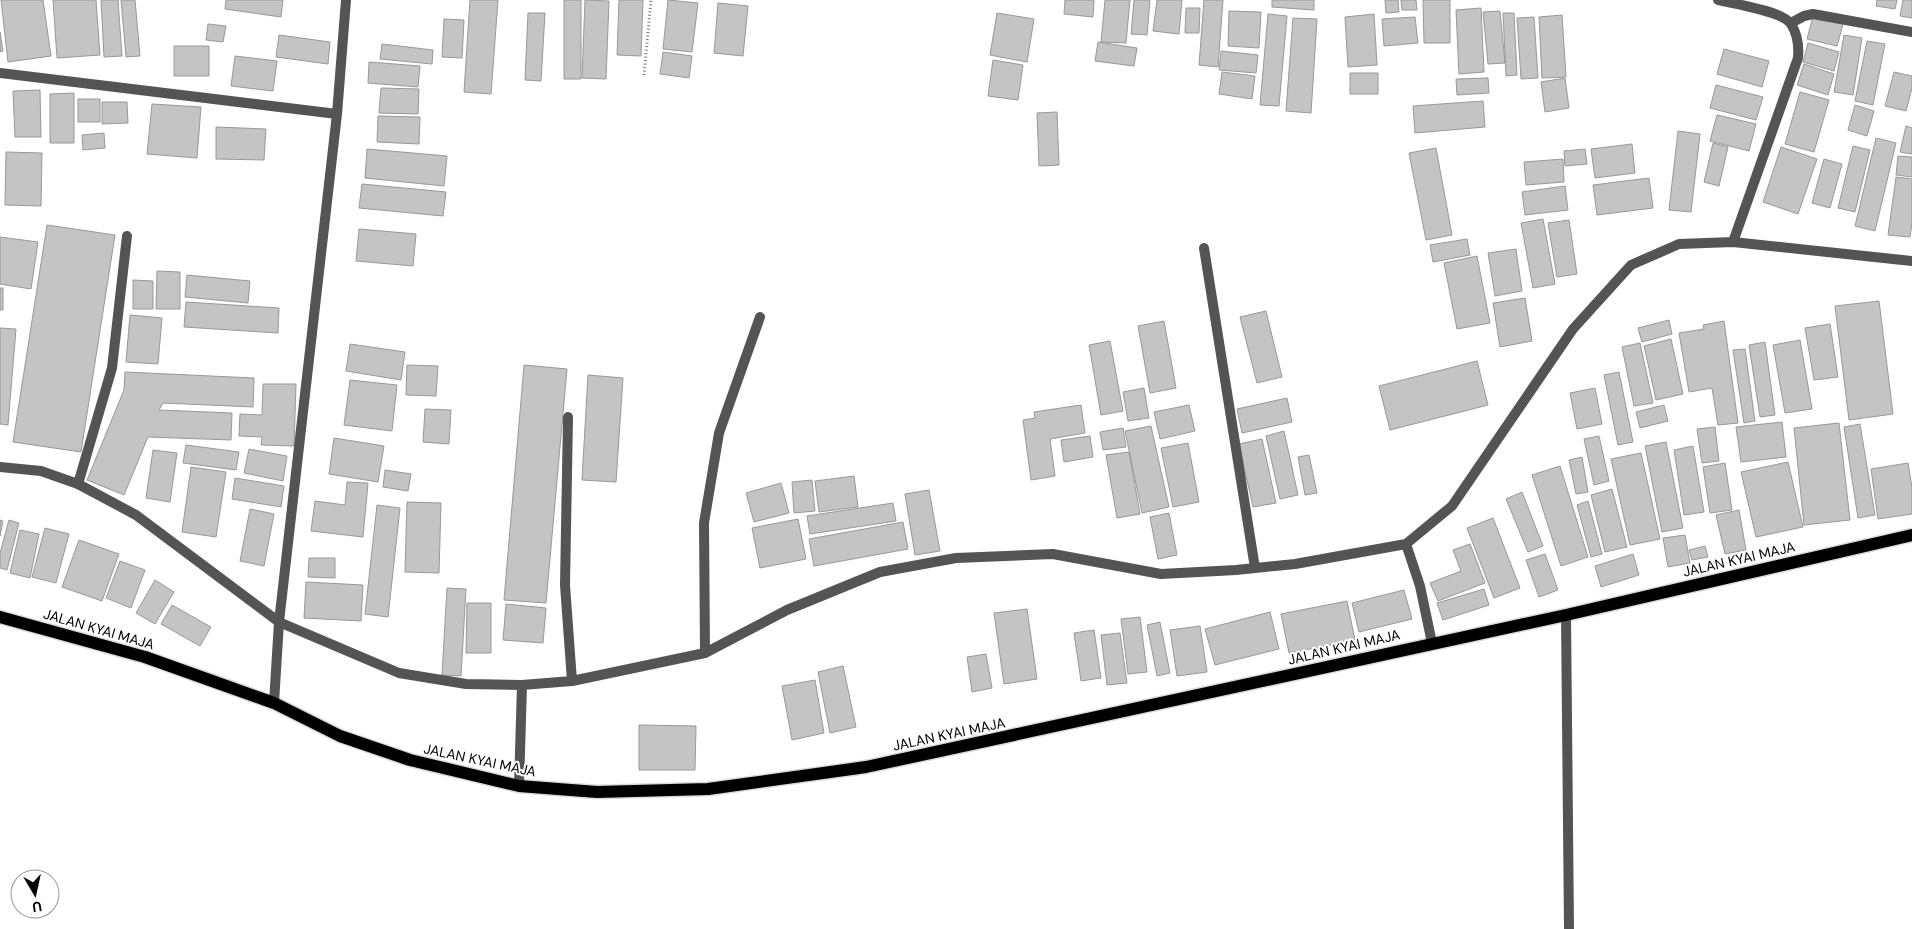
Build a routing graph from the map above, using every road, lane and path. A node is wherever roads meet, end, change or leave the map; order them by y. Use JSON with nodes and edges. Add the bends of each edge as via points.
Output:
{"nodes":[{"id":1,"x":346,"y":0,"type":"edge"},
{"id":2,"x":651,"y":0,"type":"edge"},
{"id":3,"x":1718,"y":0,"type":"edge"},
{"id":4,"x":1791,"y":23,"type":"junction"},
{"id":5,"x":1912,"y":32,"type":"edge"},
{"id":6,"x":0,"y":73,"type":"edge"},
{"id":7,"x":644,"y":75,"type":"dead end"},
{"id":8,"x":336,"y":114,"type":"junction"},
{"id":9,"x":127,"y":236,"type":"dead end"},
{"id":10,"x":1733,"y":242,"type":"junction"},
{"id":11,"x":1204,"y":248,"type":"dead end"},
{"id":12,"x":1912,"y":261,"type":"edge"},
{"id":13,"x":760,"y":317,"type":"dead end"},
{"id":14,"x":568,"y":418,"type":"dead end"},
{"id":15,"x":0,"y":466,"type":"edge"},
{"id":16,"x":78,"y":484,"type":"junction"},
{"id":17,"x":1912,"y":535,"type":"edge"},
{"id":18,"x":1406,"y":544,"type":"junction"},
{"id":19,"x":1255,"y":568,"type":"junction"},
{"id":20,"x":1566,"y":614,"type":"junction"},
{"id":21,"x":0,"y":617,"type":"edge"},
{"id":22,"x":279,"y":622,"type":"junction"},
{"id":23,"x":1432,"y":643,"type":"junction"},
{"id":24,"x":706,"y":653,"type":"junction"},
{"id":25,"x":572,"y":681,"type":"junction"},
{"id":26,"x":522,"y":685,"type":"junction"},
{"id":27,"x":274,"y":703,"type":"junction"},
{"id":28,"x":519,"y":786,"type":"junction"},
{"id":29,"x":1569,"y":929,"type":"edge"}],
"edges":[{"from":1,"to":8,"type":"street"},
{"from":2,"to":7,"type":"path"},
{"from":3,"to":4,"type":"street","via":[[1765,11]]},
{"from":4,"to":5,"type":"street","via":[[1813,14]]},
{"from":4,"to":10,"type":"street","via":[[1797,37],[1798,58]]},
{"from":6,"to":8,"type":"street"},
{"from":8,"to":22,"type":"street"},
{"from":9,"to":16,"type":"street","via":[[112,368]]},
{"from":10,"to":12,"type":"street"},
{"from":10,"to":18,"type":"street","via":[[1679,244],[1631,265],[1573,329],[1452,506]]},
{"from":11,"to":19,"type":"street"},
{"from":13,"to":24,"type":"street","via":[[717,442],[704,523]]},
{"from":14,"to":25,"type":"street","via":[[565,585]]},
{"from":15,"to":16,"type":"street","via":[[41,471]]},
{"from":16,"to":22,"type":"street","via":[[136,514]]},
{"from":17,"to":20,"type":"main road","name":"JALAN KYAI MAJA"},
{"from":18,"to":19,"type":"street"},
{"from":18,"to":23,"type":"street","via":[[1420,586]]},
{"from":19,"to":24,"type":"street","via":[[1161,574],[1052,554],[956,558],[880,572],[788,610]]},
{"from":20,"to":23,"type":"main road","name":"JALAN KYAI MAJA"},
{"from":20,"to":29,"type":"street"},
{"from":21,"to":27,"type":"main road","name":"JALAN KYAI MAJA","via":[[145,656]]},
{"from":22,"to":26,"type":"street","via":[[399,673],[466,684]]},
{"from":22,"to":27,"type":"street"},
{"from":23,"to":28,"type":"main road","name":"JALAN KYAI MAJA","via":[[866,767],[708,789],[597,792]]},
{"from":24,"to":25,"type":"street"},
{"from":25,"to":26,"type":"street"},
{"from":26,"to":28,"type":"street"},
{"from":27,"to":28,"type":"main road","name":"JALAN KYAI MAJA","via":[[340,736],[410,760]]}]}
